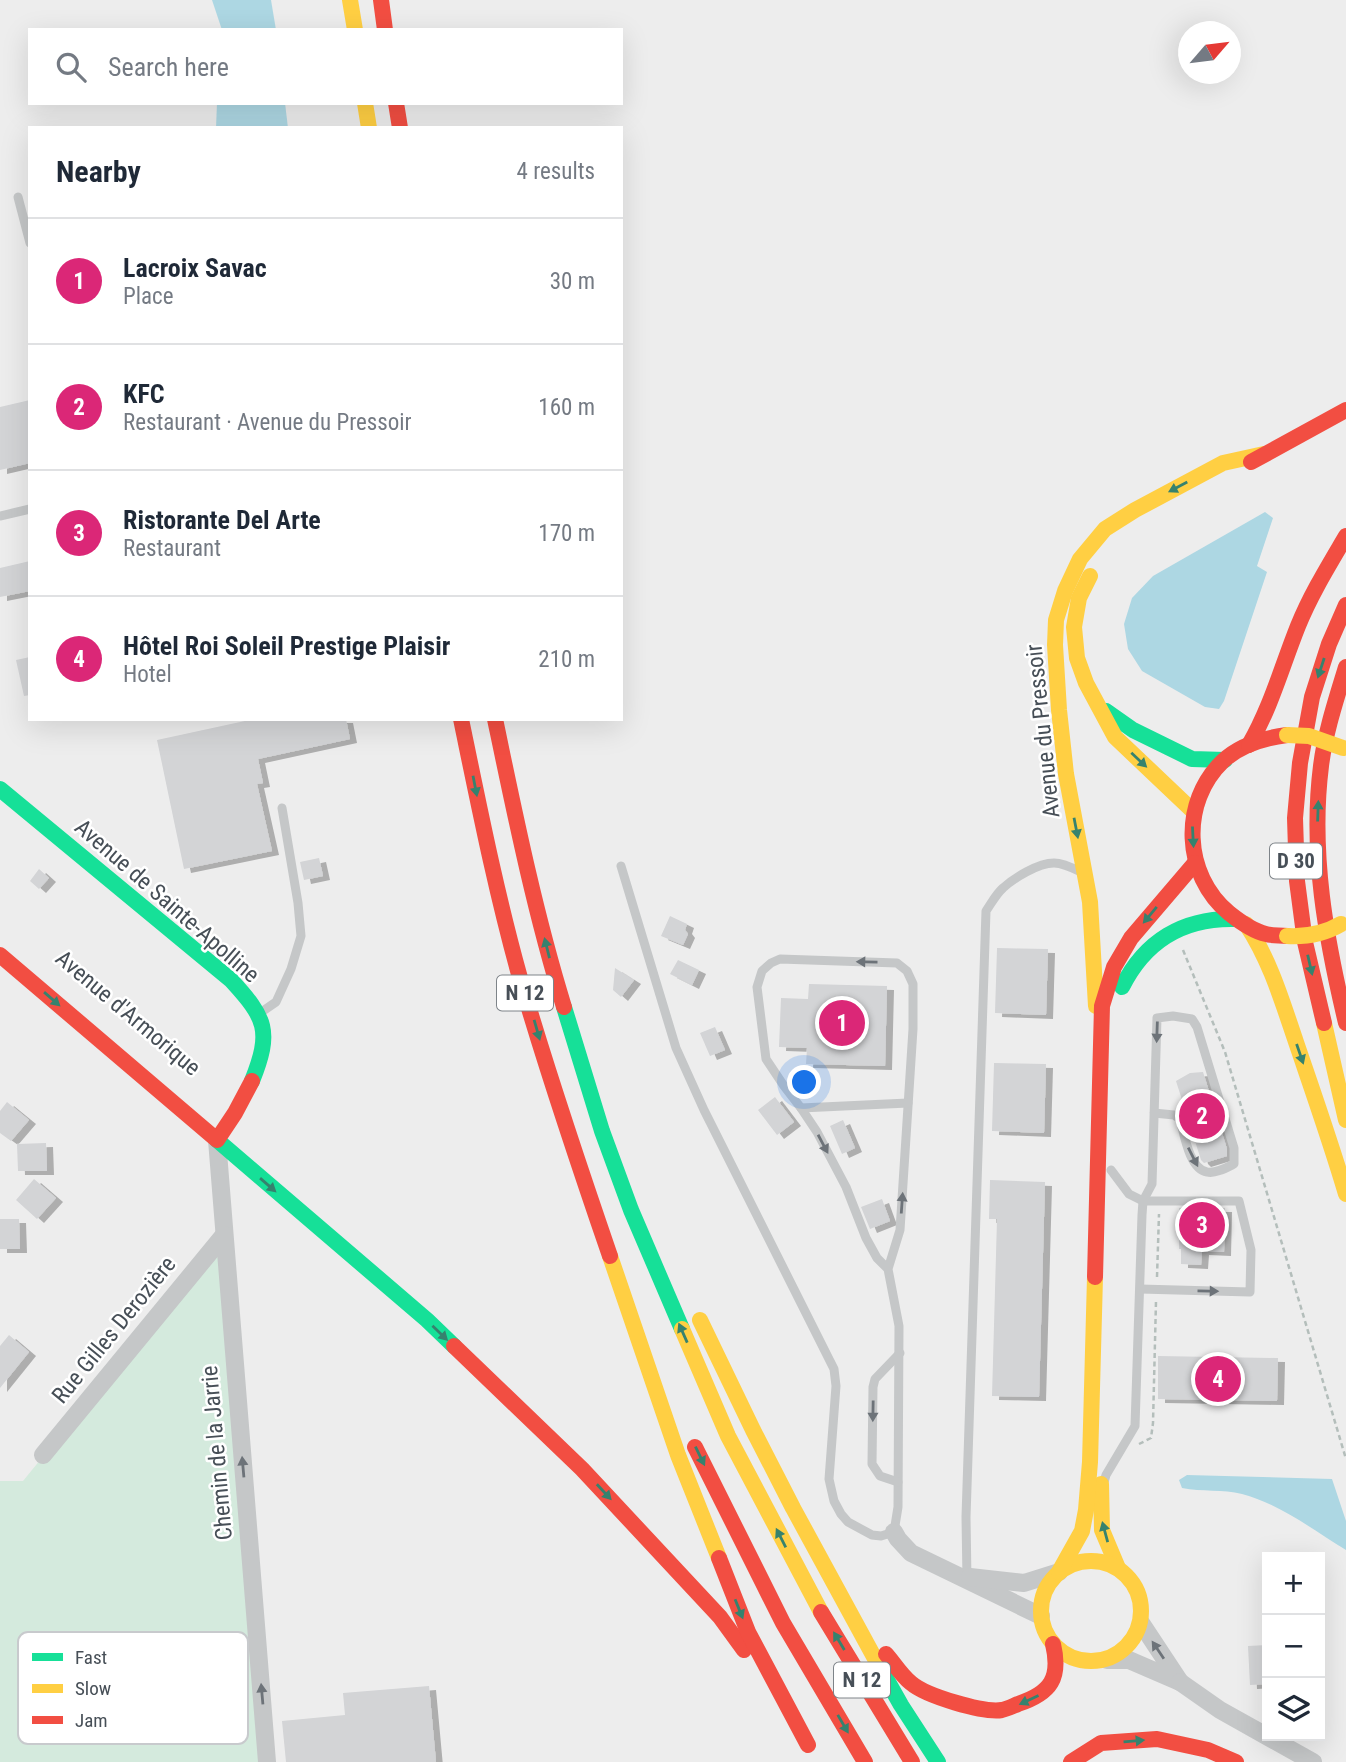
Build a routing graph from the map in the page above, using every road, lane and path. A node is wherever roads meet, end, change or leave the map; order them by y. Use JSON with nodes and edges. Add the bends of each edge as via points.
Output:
{"nodes":[{"id":1,"x":350,"y":0,"type":"edge"},
{"id":2,"x":381,"y":0,"type":"edge"},
{"id":3,"x":395,"y":0,"type":"edge"},
{"id":4,"x":355,"y":28,"type":"edge"},
{"id":5,"x":385,"y":28,"type":"edge"},
{"id":6,"x":397,"y":28,"type":"edge"},
{"id":7,"x":365,"y":105,"type":"edge"},
{"id":8,"x":396,"y":105,"type":"edge"},
{"id":9,"x":369,"y":126,"type":"edge"},
{"id":10,"x":400,"y":126,"type":"edge"},
{"id":11,"x":18,"y":197,"type":"dead end"},
{"id":12,"x":28,"y":235,"type":"edge"},
{"id":13,"x":1346,"y":410,"type":"edge"},
{"id":14,"x":1264,"y":454,"type":"junction"},
{"id":15,"x":28,"y":509,"type":"edge"},
{"id":16,"x":0,"y":516,"type":"edge"},
{"id":17,"x":1125,"y":534,"type":"dead end"},
{"id":18,"x":1346,"y":536,"type":"edge"},
{"id":19,"x":1111,"y":546,"type":"dead end"},
{"id":20,"x":1346,"y":605,"type":"edge"},
{"id":21,"x":1346,"y":667,"type":"edge"},
{"id":22,"x":1099,"y":706,"type":"junction"},
{"id":23,"x":461,"y":721,"type":"edge"},
{"id":24,"x":495,"y":721,"type":"edge"},
{"id":25,"x":1249,"y":745,"type":"junction"},
{"id":26,"x":1344,"y":749,"type":"edge"},
{"id":27,"x":1226,"y":760,"type":"junction"},
{"id":28,"x":0,"y":789,"type":"edge"},
{"id":29,"x":282,"y":808,"type":"dead end"},
{"id":30,"x":1194,"y":812,"type":"junction"},
{"id":31,"x":1195,"y":863,"type":"junction"},
{"id":32,"x":621,"y":866,"type":"dead end"},
{"id":33,"x":1085,"y":875,"type":"junction"},
{"id":34,"x":1240,"y":921,"type":"junction"},
{"id":35,"x":1343,"y":922,"type":"edge"},
{"id":36,"x":1175,"y":931,"type":"junction"},
{"id":37,"x":5,"y":949,"type":"edge"},
{"id":38,"x":82,"y":1005,"type":"dead end"},
{"id":39,"x":259,"y":1014,"type":"junction"},
{"id":40,"x":1346,"y":1023,"type":"edge"},
{"id":41,"x":1101,"y":1077,"type":"junction"},
{"id":42,"x":908,"y":1103,"type":"junction"},
{"id":43,"x":801,"y":1108,"type":"junction"},
{"id":44,"x":1154,"y":1113,"type":"junction"},
{"id":45,"x":1346,"y":1120,"type":"edge"},
{"id":46,"x":220,"y":1128,"type":"junction"},
{"id":47,"x":602,"y":1131,"type":"junction"},
{"id":48,"x":1111,"y":1170,"type":"junction"},
{"id":49,"x":635,"y":1175,"type":"dead end"},
{"id":50,"x":1346,"y":1194,"type":"edge"},
{"id":51,"x":1143,"y":1201,"type":"junction"},
{"id":52,"x":224,"y":1235,"type":"junction"},
{"id":53,"x":611,"y":1260,"type":"junction"},
{"id":54,"x":888,"y":1269,"type":"junction"},
{"id":55,"x":1140,"y":1289,"type":"junction"},
{"id":56,"x":693,"y":1306,"type":"dead end"},
{"id":57,"x":900,"y":1353,"type":"junction"},
{"id":58,"x":680,"y":1413,"type":"dead end"},
{"id":59,"x":691,"y":1439,"type":"dead end"},
{"id":60,"x":43,"y":1455,"type":"dead end"},
{"id":61,"x":1346,"y":1459,"type":"edge"},
{"id":62,"x":898,"y":1482,"type":"junction"},
{"id":63,"x":1100,"y":1494,"type":"junction"},
{"id":64,"x":793,"y":1508,"type":"junction"},
{"id":65,"x":894,"y":1532,"type":"junction"},
{"id":66,"x":1118,"y":1568,"type":"junction"},
{"id":67,"x":1059,"y":1572,"type":"junction"},
{"id":68,"x":963,"y":1577,"type":"junction"},
{"id":69,"x":1041,"y":1616,"type":"junction"},
{"id":70,"x":1141,"y":1623,"type":"junction"},
{"id":71,"x":1053,"y":1644,"type":"junction"},
{"id":72,"x":1107,"y":1660,"type":"junction"},
{"id":73,"x":1180,"y":1682,"type":"junction"},
{"id":74,"x":807,"y":1745,"type":"junction"},
{"id":75,"x":267,"y":1762,"type":"edge"},
{"id":76,"x":819,"y":1762,"type":"edge"},
{"id":77,"x":865,"y":1762,"type":"edge"},
{"id":78,"x":912,"y":1762,"type":"edge"},
{"id":79,"x":938,"y":1762,"type":"edge"},
{"id":80,"x":1071,"y":1762,"type":"edge"},
{"id":81,"x":1236,"y":1762,"type":"edge"},
{"id":82,"x":1313,"y":1762,"type":"edge"}],
"edges":[{"from":1,"to":4,"type":"main road"},
{"from":2,"to":5,"type":"main road"},
{"from":3,"to":6,"type":"main road"},
{"from":7,"to":9,"type":"main road"},
{"from":8,"to":10,"type":"main road"},
{"from":11,"to":12,"type":"lane"},
{"from":13,"to":14,"type":"main road","name":"Avenue du Pressoir"},
{"from":14,"to":17,"type":"main road","name":"Avenue du Pressoir"},
{"from":14,"to":33,"type":"main road","name":"Avenue du Pressoir","one_way":true,"via":[[1223,463],[1105,529],[1080,559],[1065,591],[1056,620],[1059,710]]},
{"from":15,"to":16,"type":"lane"},
{"from":18,"to":25,"type":"main road","via":[[1298,624],[1270,706]]},
{"from":19,"to":22,"type":"main road","name":"Avenue du Pressoir","via":[[1079,598],[1074,626],[1077,658]]},
{"from":20,"to":45,"type":"main road","number":"D 30","one_way":true,"via":[[1312,697],[1295,818],[1304,942]]},
{"from":40,"to":21,"type":"main road","number":"D 30","one_way":true,"via":[[1318,875],[1322,765]]},
{"from":22,"to":27,"type":"main road","via":[[1133,730],[1192,759]]},
{"from":22,"to":30,"type":"main road","name":"Avenue du Pressoir","one_way":true,"via":[[1115,737]]},
{"from":23,"to":53,"type":"main road","number":"N 12","one_way":true,"via":[[520,975]]},
{"from":47,"to":24,"type":"main road","number":"N 12","one_way":true,"via":[[552,969]]},
{"from":25,"to":26,"type":"main road","bridge":true,"via":[[1294,734]]},
{"from":25,"to":27,"type":"main road"},
{"from":27,"to":30,"type":"main road","via":[[1207,781]]},
{"from":28,"to":39,"type":"main road","name":"Avenue de Sainte-Apolline","via":[[231,980]]},
{"from":29,"to":39,"type":"lane","via":[[301,936],[276,1002]]},
{"from":30,"to":31,"type":"main road","one_way":true},
{"from":31,"to":34,"type":"main road","via":[[1209,894]]},
{"from":31,"to":41,"type":"main road","one_way":true,"via":[[1131,938],[1114,967],[1102,1006]]},
{"from":32,"to":65,"type":"lane","via":[[676,1048],[834,1369],[829,1479],[834,1501],[848,1521],[872,1535]]},
{"from":33,"to":41,"type":"main road","name":"Avenue du Pressoir"},
{"from":33,"to":68,"type":"lane","via":[[1053,863],[1035,869],[1001,890],[986,911]]},
{"from":34,"to":35,"type":"main road","bridge":true,"via":[[1265,933],[1299,937]]},
{"from":34,"to":36,"type":"main road","via":[[1207,920]]},
{"from":34,"to":50,"type":"main road","one_way":true,"via":[[1258,940],[1273,973]]},
{"from":36,"to":48,"type":"main road","via":[[1142,954],[1117,999],[1112,1039]]},
{"from":36,"to":61,"type":"path","via":[[1225,1052]]},
{"from":37,"to":38,"type":"main road","name":"Avenue d'Armorique"},
{"from":37,"to":46,"type":"main road","name":"Avenue d'Armorique","one_way":true},
{"from":39,"to":46,"type":"main road","name":"Avenue de Sainte-Apolline","via":[[264,1047],[251,1084]]},
{"from":41,"to":67,"type":"main road","via":[[1086,1510],[1082,1531]]},
{"from":42,"to":43,"type":"lane"},
{"from":42,"to":43,"type":"lane","one_way":true,"via":[[913,984],[907,971],[897,962],[780,960],[762,971],[757,987],[766,1059]]},
{"from":54,"to":42,"type":"lane","one_way":true,"via":[[900,1230]]},
{"from":43,"to":54,"type":"lane","one_way":true,"via":[[846,1187],[866,1238]]},
{"from":44,"to":44,"type":"lane","one_way":true,"via":[[1180,1119],[1195,1166],[1206,1172],[1234,1164],[1234,1148],[1192,1019],[1157,1018]]},
{"from":44,"to":51,"type":"lane","via":[[1152,1184]]},
{"from":46,"to":52,"type":"street","name":"Chemin de la Jarrie"},
{"from":46,"to":74,"type":"main road","name":"Avenue d'Armorique","one_way":true,"via":[[582,1469],[720,1617]]},
{"from":47,"to":49,"type":"main road","via":[[625,1152]]},
{"from":78,"to":47,"type":"main road","number":"N 12","one_way":true,"via":[[813,1598],[728,1436]]},
{"from":48,"to":51,"type":"lane","via":[[1129,1194]]},
{"from":48,"to":63,"type":"main road"},
{"from":51,"to":55,"type":"lane"},
{"from":55,"to":51,"type":"lane","one_way":true,"via":[[1250,1292],[1251,1250],[1239,1201]]},
{"from":52,"to":60,"type":"street","name":"Rue Gilles Derozière"},
{"from":75,"to":52,"type":"street","name":"Chemin de la Jarrie","one_way":true},
{"from":53,"to":58,"type":"main road","number":"N 12"},
{"from":53,"to":74,"type":"main road","one_way":true,"via":[[678,1455],[748,1632]]},
{"from":54,"to":57,"type":"lane"},
{"from":55,"to":63,"type":"lane","via":[[1135,1426]]},
{"from":56,"to":64,"type":"main road"},
{"from":57,"to":62,"type":"lane"},
{"from":57,"to":62,"type":"lane","one_way":true,"via":[[875,1378],[873,1387],[872,1464],[880,1476]]},
{"from":59,"to":77,"type":"main road","number":"N 12","one_way":true,"via":[[783,1623]]},
{"from":62,"to":65,"type":"lane"},
{"from":66,"to":63,"type":"main road","one_way":true,"via":[[1102,1530]]},
{"from":71,"to":64,"type":"main road","one_way":true,"via":[[1057,1662],[1051,1683],[1031,1700],[1001,1710],[933,1695],[911,1683],[887,1656]]},
{"from":64,"to":79,"type":"main road","via":[[901,1705]]},
{"from":65,"to":68,"type":"street","via":[[911,1553]]},
{"from":66,"to":67,"type":"main road","via":[[1088,1561]]},
{"from":66,"to":70,"type":"main road","via":[[1138,1592]]},
{"from":67,"to":68,"type":"street","via":[[1024,1583]]},
{"from":67,"to":69,"type":"main road","via":[[1048,1584]]},
{"from":68,"to":69,"type":"street"},
{"from":69,"to":71,"type":"main road"},
{"from":70,"to":72,"type":"main road","via":[[1134,1639]]},
{"from":73,"to":70,"type":"street","one_way":true},
{"from":71,"to":72,"type":"main road","via":[[1077,1660]]},
{"from":72,"to":73,"type":"street","via":[[1129,1660]]},
{"from":73,"to":82,"type":"street"},
{"from":74,"to":76,"type":"main road"},
{"from":80,"to":81,"type":"main road","one_way":true,"via":[[1101,1743],[1157,1739],[1208,1750]]}]}
